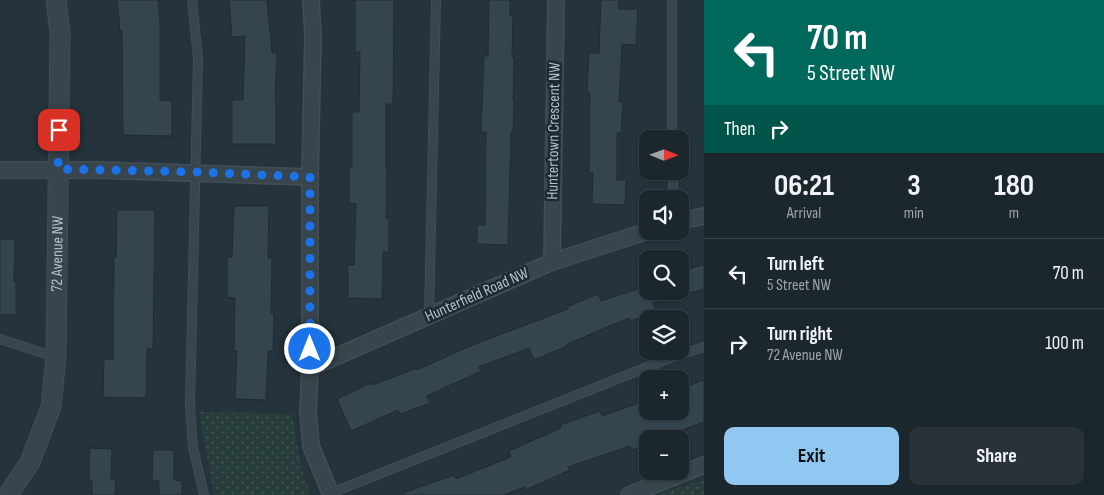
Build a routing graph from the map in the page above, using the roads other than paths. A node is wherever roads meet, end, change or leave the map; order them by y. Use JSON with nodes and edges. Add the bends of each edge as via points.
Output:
{"nodes":[{"id":1,"x":56,"y":0,"type":"edge"},
{"id":2,"x":192,"y":0,"type":"edge"},
{"id":3,"x":311,"y":0,"type":"edge"},
{"id":4,"x":436,"y":0,"type":"edge"},
{"id":5,"x":556,"y":0,"type":"edge"},
{"id":6,"x":672,"y":0,"type":"edge"},
{"id":7,"x":672,"y":130,"type":"edge"},
{"id":8,"x":58,"y":169,"type":"junction"},
{"id":9,"x":0,"y":170,"type":"edge"},
{"id":10,"x":196,"y":172,"type":"junction"},
{"id":11,"x":310,"y":177,"type":"junction"},
{"id":12,"x":704,"y":216,"type":"edge"},
{"id":13,"x":689,"y":219,"type":"edge"},
{"id":14,"x":639,"y":234,"type":"edge"},
{"id":15,"x":552,"y":262,"type":"junction"},
{"id":16,"x":429,"y":316,"type":"junction"},
{"id":17,"x":0,"y":339,"type":"edge"},
{"id":18,"x":704,"y":347,"type":"edge"},
{"id":19,"x":56,"y":357,"type":"junction"},
{"id":20,"x":310,"y":368,"type":"junction"},
{"id":21,"x":704,"y":465,"type":"edge"},
{"id":22,"x":330,"y":494,"type":"edge"},
{"id":23,"x":8,"y":495,"type":"edge"},
{"id":24,"x":204,"y":495,"type":"edge"},
{"id":25,"x":629,"y":495,"type":"edge"}],
"edges":[{"from":1,"to":8,"type":"street","name":"72 Avenue NW","via":[[60,33]]},
{"from":2,"to":10,"type":"lane","via":[[198,58]]},
{"from":3,"to":11,"type":"street"},
{"from":4,"to":16,"type":"lane"},
{"from":5,"to":15,"type":"street","name":"Huntertown Crescent NW"},
{"from":6,"to":7,"type":"lane"},
{"from":8,"to":9,"type":"street"},
{"from":8,"to":10,"type":"street"},
{"from":8,"to":19,"type":"street","name":"72 Avenue NW"},
{"from":10,"to":11,"type":"street"},
{"from":10,"to":24,"type":"lane","via":[[190,405],[193,447]]},
{"from":11,"to":20,"type":"street"},
{"from":12,"to":13,"type":"street"},
{"from":14,"to":15,"type":"street","name":"Hunterfield Road NW"},
{"from":15,"to":16,"type":"street","name":"Hunterfield Road NW"},
{"from":16,"to":20,"type":"street","name":"Hunterfield Road NW"},
{"from":17,"to":19,"type":"lane"},
{"from":18,"to":22,"type":"lane"},
{"from":19,"to":23,"type":"street","name":"72 Avenue NW","via":[[50,406],[30,462]]},
{"from":20,"to":22,"type":"street","via":[[308,413],[311,446]]},
{"from":21,"to":25,"type":"street"}]}
